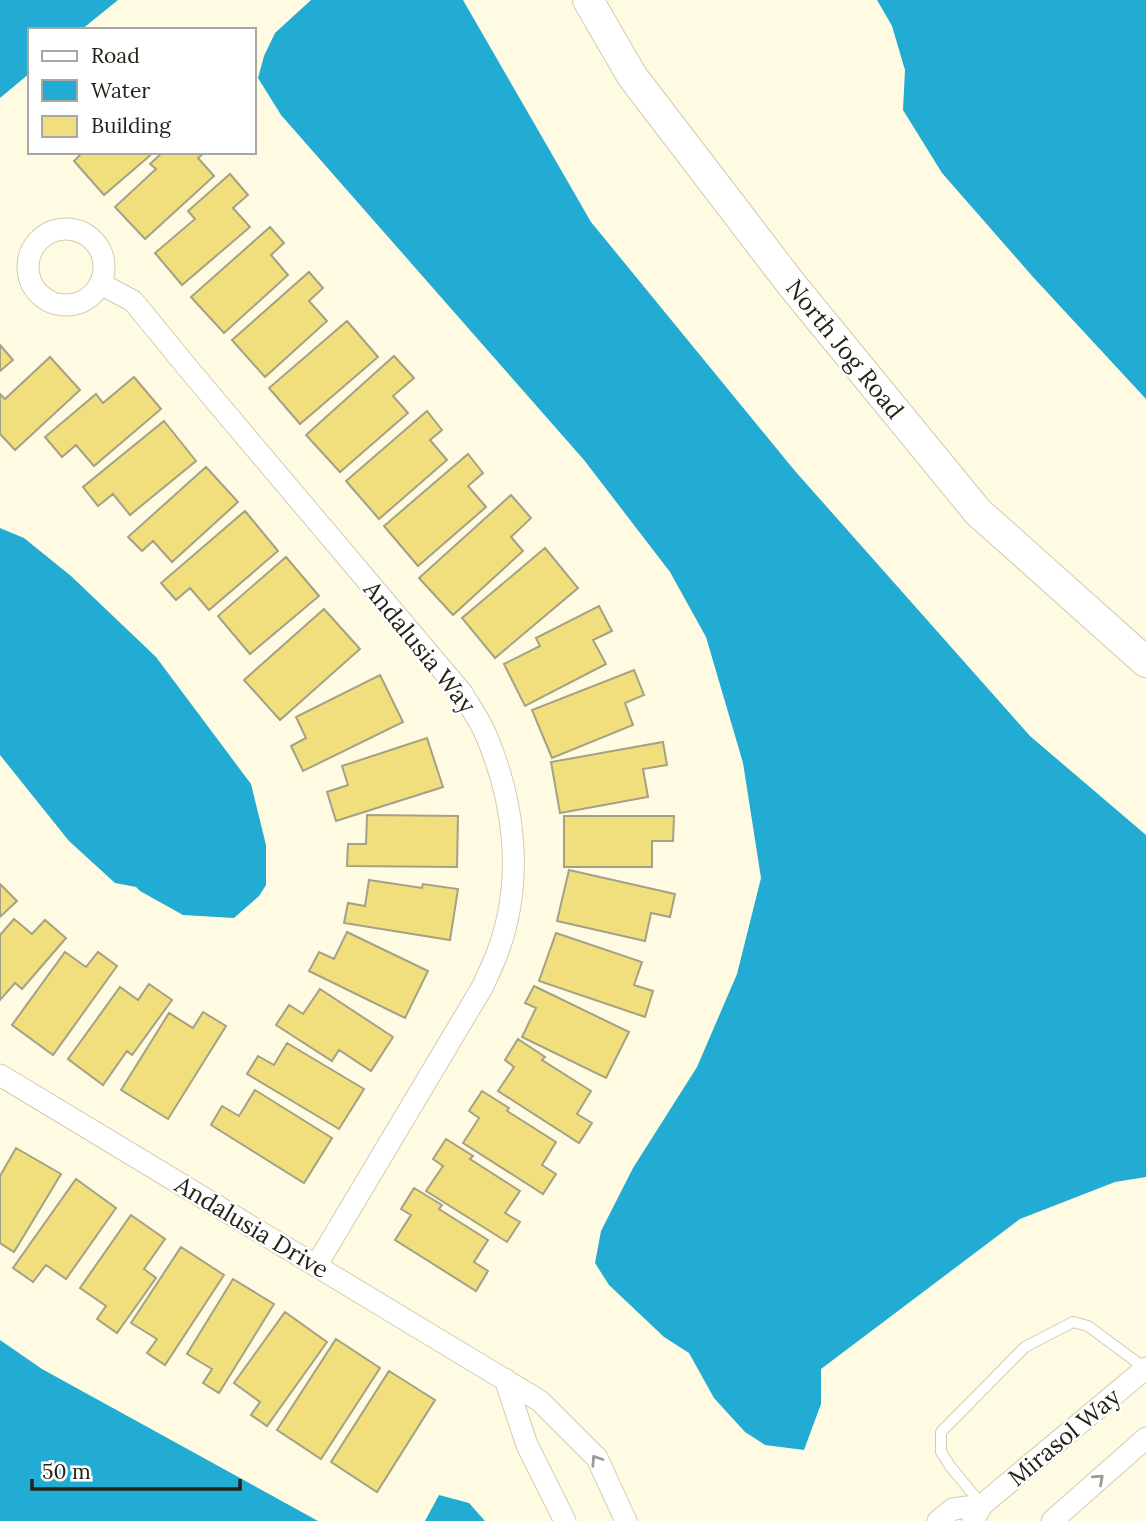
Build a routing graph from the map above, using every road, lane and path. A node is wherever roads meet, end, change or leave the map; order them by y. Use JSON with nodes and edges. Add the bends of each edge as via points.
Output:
{"nodes":[{"id":1,"x":588,"y":0,"type":"edge"},
{"id":2,"x":101,"y":284,"type":"dead end"},
{"id":3,"x":1146,"y":662,"type":"edge"},
{"id":4,"x":0,"y":1075,"type":"edge"},
{"id":5,"x":316,"y":1266,"type":"junction"},
{"id":6,"x":1146,"y":1368,"type":"edge"},
{"id":7,"x":505,"y":1379,"type":"junction"},
{"id":8,"x":1146,"y":1438,"type":"edge"},
{"id":9,"x":977,"y":1513,"type":"edge"},
{"id":10,"x":565,"y":1521,"type":"edge"},
{"id":11,"x":626,"y":1521,"type":"edge"},
{"id":12,"x":938,"y":1521,"type":"edge"},
{"id":13,"x":1052,"y":1521,"type":"edge"}],
"edges":[{"from":1,"to":3,"type":"street","name":"North Jog Road","via":[[640,87],[792,285],[978,512]]},
{"from":2,"to":5,"type":"street","name":"Andalusia Way","via":[[133,301],[462,693],[502,774],[514,862],[510,906],[499,949],[483,986]]},
{"from":4,"to":5,"type":"street","name":"Andalusia Drive"},
{"from":5,"to":7,"type":"street","name":"Andalusia Drive"},
{"from":6,"to":9,"type":"street","name":"Mirasol Way"},
{"from":6,"to":9,"type":"lane","via":[[1088,1326],[1073,1322],[1025,1347],[941,1432],[941,1452]]},
{"from":7,"to":10,"type":"street","via":[[527,1445]]},
{"from":11,"to":7,"type":"street","name":"Andalusia Drive","one_way":true,"via":[[597,1458],[540,1401]]},
{"from":13,"to":8,"type":"street","one_way":true},
{"from":9,"to":12,"type":"street","name":"Mirasol Way","via":[[953,1509]]}]}
